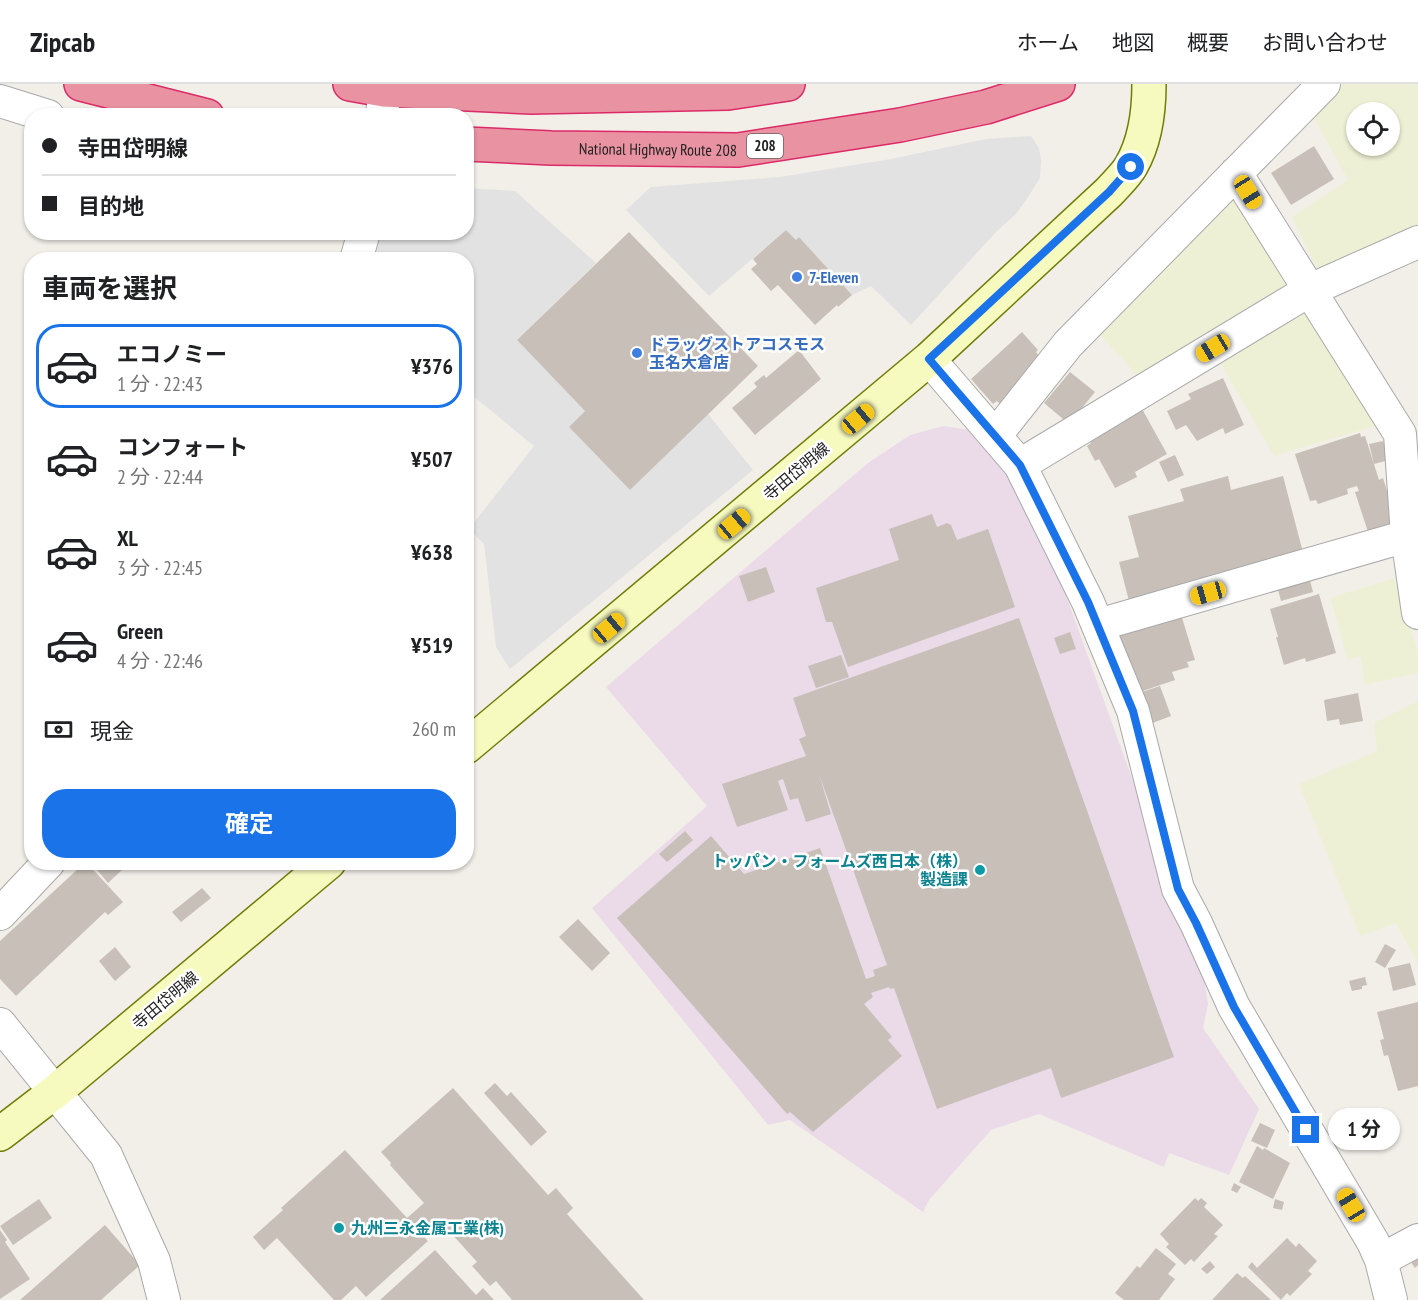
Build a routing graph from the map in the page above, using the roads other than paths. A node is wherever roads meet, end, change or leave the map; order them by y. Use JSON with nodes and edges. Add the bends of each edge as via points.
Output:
{"nodes":[{"id":1,"x":81,"y":84,"type":"edge"},
{"id":2,"x":350,"y":84,"type":"edge"},
{"id":3,"x":788,"y":84,"type":"edge"},
{"id":4,"x":1058,"y":84,"type":"edge"},
{"id":5,"x":1149,"y":84,"type":"edge"},
{"id":6,"x":1324,"y":84,"type":"edge"},
{"id":7,"x":384,"y":97,"type":"edge"},
{"id":8,"x":0,"y":101,"type":"edge"},
{"id":9,"x":24,"y":108,"type":"edge"},
{"id":10,"x":176,"y":108,"type":"edge"},
{"id":11,"x":474,"y":144,"type":"edge"},
{"id":12,"x":1236,"y":173,"type":"junction"},
{"id":13,"x":1418,"y":242,"type":"edge"},
{"id":14,"x":1310,"y":290,"type":"junction"},
{"id":15,"x":929,"y":359,"type":"junction"},
{"id":16,"x":996,"y":436,"type":"junction"},
{"id":17,"x":1020,"y":465,"type":"junction"},
{"id":18,"x":1413,"y":532,"type":"edge"},
{"id":19,"x":1418,"y":613,"type":"edge"},
{"id":20,"x":1098,"y":625,"type":"junction"},
{"id":21,"x":474,"y":740,"type":"edge"},
{"id":22,"x":41,"y":870,"type":"edge"},
{"id":23,"x":319,"y":870,"type":"edge"},
{"id":24,"x":0,"y":914,"type":"edge"},
{"id":25,"x":0,"y":1024,"type":"edge"},
{"id":26,"x":56,"y":1091,"type":"junction"},
{"id":27,"x":0,"y":1134,"type":"edge"},
{"id":28,"x":1418,"y":1240,"type":"edge"},
{"id":29,"x":1381,"y":1260,"type":"junction"},
{"id":30,"x":164,"y":1300,"type":"edge"},
{"id":31,"x":1391,"y":1300,"type":"edge"}],
"edges":[{"from":1,"to":10,"type":"highway"},
{"from":2,"to":7,"type":"highway"},
{"from":3,"to":7,"type":"highway","via":[[728,93]]},
{"from":4,"to":11,"type":"highway","name":"National Highway Route 208","number":"208","via":[[986,107],[900,125],[738,150]]},
{"from":5,"to":15,"type":"main road","name":"寺田岱明線","via":[[1149,106],[1131,167]]},
{"from":6,"to":12,"type":"street"},
{"from":8,"to":9,"type":"street"},
{"from":12,"to":14,"type":"street"},
{"from":12,"to":16,"type":"street","via":[[1068,344]]},
{"from":13,"to":14,"type":"street"},
{"from":14,"to":17,"type":"street"},
{"from":14,"to":18,"type":"street","via":[[1400,434]]},
{"from":15,"to":16,"type":"street"},
{"from":15,"to":21,"type":"main road","name":"寺田岱明線"},
{"from":16,"to":17,"type":"street"},
{"from":17,"to":20,"type":"street"},
{"from":18,"to":19,"type":"street"},
{"from":18,"to":20,"type":"street"},
{"from":20,"to":29,"type":"street","via":[[1133,711],[1178,889],[1234,1007]]},
{"from":22,"to":24,"type":"street"},
{"from":23,"to":26,"type":"main road","name":"寺田岱明線"},
{"from":25,"to":26,"type":"street"},
{"from":26,"to":27,"type":"main road","name":"寺田岱明線"},
{"from":26,"to":30,"type":"street","via":[[106,1155],[154,1261]]},
{"from":28,"to":29,"type":"street"},
{"from":29,"to":31,"type":"street"}]}
